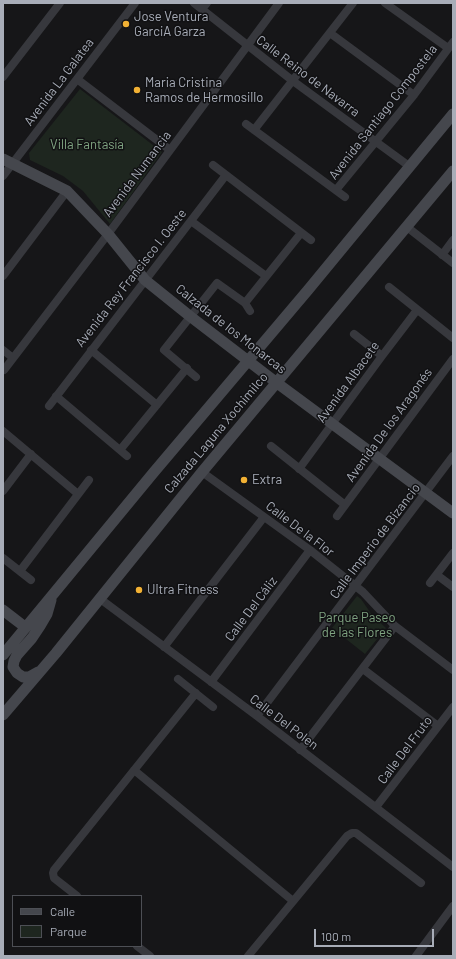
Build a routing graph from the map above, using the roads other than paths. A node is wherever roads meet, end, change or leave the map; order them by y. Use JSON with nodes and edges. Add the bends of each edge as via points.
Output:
{"nodes":[{"id":1,"x":60,"y":3,"type":"edge"},
{"id":2,"x":135,"y":3,"type":"edge"},
{"id":3,"x":194,"y":3,"type":"edge"},
{"id":4,"x":279,"y":3,"type":"edge"},
{"id":5,"x":353,"y":3,"type":"edge"},
{"id":6,"x":385,"y":3,"type":"edge"},
{"id":7,"x":204,"y":6,"type":"edge"},
{"id":8,"x":330,"y":33,"type":"junction"},
{"id":9,"x":247,"y":45,"type":"junction"},
{"id":10,"x":451,"y":45,"type":"edge"},
{"id":11,"x":3,"y":77,"type":"edge"},
{"id":12,"x":77,"y":79,"type":"junction"},
{"id":13,"x":293,"y":81,"type":"junction"},
{"id":14,"x":414,"y":95,"type":"junction"},
{"id":15,"x":453,"y":114,"type":"edge"},
{"id":16,"x":246,"y":124,"type":"dead end"},
{"id":17,"x":254,"y":130,"type":"junction"},
{"id":18,"x":376,"y":142,"type":"junction"},
{"id":19,"x":170,"y":150,"type":"junction"},
{"id":20,"x":8,"y":162,"type":"edge"},
{"id":21,"x":212,"y":165,"type":"dead end"},
{"id":22,"x":409,"y":166,"type":"junction"},
{"id":23,"x":453,"y":171,"type":"edge"},
{"id":24,"x":226,"y":175,"type":"junction"},
{"id":25,"x":3,"y":176,"type":"edge"},
{"id":26,"x":336,"y":190,"type":"junction"},
{"id":27,"x":67,"y":192,"type":"junction"},
{"id":28,"x":345,"y":197,"type":"dead end"},
{"id":29,"x":191,"y":221,"type":"junction"},
{"id":30,"x":407,"y":227,"type":"junction"},
{"id":31,"x":301,"y":233,"type":"junction"},
{"id":32,"x":108,"y":234,"type":"junction"},
{"id":33,"x":311,"y":240,"type":"dead end"},
{"id":34,"x":453,"y":240,"type":"edge"},
{"id":35,"x":442,"y":255,"type":"junction"},
{"id":36,"x":453,"y":263,"type":"edge"},
{"id":37,"x":3,"y":276,"type":"edge"},
{"id":38,"x":266,"y":276,"type":"junction"},
{"id":39,"x":145,"y":280,"type":"junction"},
{"id":40,"x":389,"y":287,"type":"dead end"},
{"id":41,"x":245,"y":303,"type":"junction"},
{"id":42,"x":417,"y":310,"type":"junction"},
{"id":43,"x":250,"y":311,"type":"dead end"},
{"id":44,"x":191,"y":317,"type":"junction"},
{"id":45,"x":354,"y":334,"type":"dead end"},
{"id":46,"x":453,"y":338,"type":"edge"},
{"id":47,"x":3,"y":350,"type":"edge"},
{"id":48,"x":91,"y":350,"type":"junction"},
{"id":49,"x":382,"y":356,"type":"junction"},
{"id":50,"x":13,"y":358,"type":"junction"},
{"id":51,"x":453,"y":359,"type":"edge"},
{"id":52,"x":249,"y":360,"type":"junction"},
{"id":53,"x":187,"y":368,"type":"junction"},
{"id":54,"x":4,"y":370,"type":"edge"},
{"id":55,"x":196,"y":377,"type":"dead end"},
{"id":56,"x":277,"y":382,"type":"junction"},
{"id":57,"x":56,"y":396,"type":"junction"},
{"id":58,"x":157,"y":405,"type":"junction"},
{"id":59,"x":49,"y":406,"type":"dead end"},
{"id":60,"x":332,"y":424,"type":"junction"},
{"id":61,"x":3,"y":431,"type":"edge"},
{"id":62,"x":271,"y":446,"type":"dead end"},
{"id":63,"x":120,"y":450,"type":"junction"},
{"id":64,"x":31,"y":454,"type":"junction"},
{"id":65,"x":128,"y":456,"type":"dead end"},
{"id":66,"x":453,"y":456,"type":"edge"},
{"id":67,"x":380,"y":459,"type":"junction"},
{"id":68,"x":300,"y":469,"type":"junction"},
{"id":69,"x":202,"y":472,"type":"junction"},
{"id":70,"x":89,"y":480,"type":"dead end"},
{"id":71,"x":3,"y":491,"type":"edge"},
{"id":72,"x":426,"y":492,"type":"junction"},
{"id":73,"x":78,"y":494,"type":"junction"},
{"id":74,"x":345,"y":506,"type":"junction"},
{"id":75,"x":453,"y":513,"type":"edge"},
{"id":76,"x":337,"y":516,"type":"dead end"},
{"id":77,"x":264,"y":517,"type":"junction"},
{"id":78,"x":310,"y":550,"type":"junction"},
{"id":79,"x":453,"y":553,"type":"edge"},
{"id":80,"x":3,"y":558,"type":"edge"},
{"id":81,"x":20,"y":571,"type":"junction"},
{"id":82,"x":437,"y":574,"type":"junction"},
{"id":83,"x":31,"y":580,"type":"dead end"},
{"id":84,"x":430,"y":583,"type":"dead end"},
{"id":85,"x":356,"y":586,"type":"junction"},
{"id":86,"x":453,"y":587,"type":"edge"},
{"id":87,"x":54,"y":594,"type":"junction"},
{"id":88,"x":99,"y":598,"type":"junction"},
{"id":89,"x":3,"y":610,"type":"edge"},
{"id":90,"x":395,"y":626,"type":"junction"},
{"id":91,"x":25,"y":627,"type":"junction"},
{"id":92,"x":164,"y":647,"type":"junction"},
{"id":93,"x":3,"y":655,"type":"edge"},
{"id":94,"x":363,"y":669,"type":"junction"},
{"id":95,"x":40,"y":670,"type":"junction"},
{"id":96,"x":453,"y":670,"type":"edge"},
{"id":97,"x":178,"y":679,"type":"dead end"},
{"id":98,"x":211,"y":682,"type":"junction"},
{"id":99,"x":196,"y":694,"type":"junction"},
{"id":100,"x":213,"y":707,"type":"dead end"},
{"id":101,"x":453,"y":707,"type":"edge"},
{"id":102,"x":3,"y":715,"type":"edge"},
{"id":103,"x":257,"y":716,"type":"junction"},
{"id":104,"x":438,"y":726,"type":"junction"},
{"id":105,"x":300,"y":750,"type":"junction"},
{"id":106,"x":134,"y":770,"type":"junction"},
{"id":107,"x":376,"y":808,"type":"junction"},
{"id":108,"x":453,"y":867,"type":"edge"},
{"id":109,"x":421,"y":882,"type":"dead end"},
{"id":110,"x":76,"y":895,"type":"edge"},
{"id":111,"x":293,"y":901,"type":"junction"},
{"id":112,"x":453,"y":906,"type":"edge"},
{"id":113,"x":138,"y":947,"type":"edge"},
{"id":114,"x":150,"y":956,"type":"edge"},
{"id":115,"x":248,"y":956,"type":"edge"},
{"id":116,"x":416,"y":956,"type":"edge"}],
"edges":[{"from":1,"to":11,"type":"street"},
{"from":2,"to":12,"type":"street","name":"Avenida La Galatea"},
{"from":3,"to":7,"type":"street","name":"Calle Reino de Navarra"},
{"from":4,"to":9,"type":"street","name":"Avenida Numancia"},
{"from":5,"to":8,"type":"street"},
{"from":6,"to":10,"type":"street"},
{"from":7,"to":9,"type":"street","name":"Calle Reino de Navarra"},
{"from":8,"to":13,"type":"street"},
{"from":8,"to":14,"type":"street"},
{"from":9,"to":13,"type":"street","name":"Calle Reino de Navarra"},
{"from":9,"to":19,"type":"street","name":"Avenida Numancia"},
{"from":10,"to":14,"type":"street","name":"Avenida Santiago Compostela"},
{"from":12,"to":19,"type":"street"},
{"from":12,"to":20,"type":"street","name":"Avenida La Galatea"},
{"from":13,"to":17,"type":"street"},
{"from":13,"to":18,"type":"street","name":"Calle Reino de Navarra"},
{"from":14,"to":18,"type":"street","name":"Avenida Santiago Compostela"},
{"from":15,"to":22,"type":"main road","name":"Calzada Laguna Xochimilco"},
{"from":16,"to":17,"type":"street"},
{"from":17,"to":26,"type":"street"},
{"from":18,"to":22,"type":"street","name":"Calle Reino de Navarra"},
{"from":18,"to":26,"type":"street","name":"Avenida Santiago Compostela"},
{"from":19,"to":32,"type":"street","name":"Avenida Numancia"},
{"from":20,"to":25,"type":"street","name":"Avenida La Galatea"},
{"from":20,"to":27,"type":"main road","name":"Calzada de los Monarcas"},
{"from":21,"to":24,"type":"street"},
{"from":22,"to":52,"type":"main road","name":"Calzada Laguna Xochimilco"},
{"from":23,"to":30,"type":"main road","name":"Calzada Laguna Xochimilco"},
{"from":24,"to":29,"type":"street","name":"Avenida Rey Francisco I. Oeste"},
{"from":24,"to":31,"type":"street"},
{"from":26,"to":28,"type":"street"},
{"from":27,"to":32,"type":"main road","name":"Calzada de los Monarcas"},
{"from":27,"to":37,"type":"street"},
{"from":29,"to":38,"type":"street"},
{"from":29,"to":39,"type":"street","name":"Avenida Rey Francisco I. Oeste"},
{"from":30,"to":35,"type":"street"},
{"from":30,"to":56,"type":"main road","name":"Calzada Laguna Xochimilco"},
{"from":31,"to":33,"type":"street"},
{"from":31,"to":38,"type":"street"},
{"from":32,"to":39,"type":"main road","name":"Calzada de los Monarcas"},
{"from":32,"to":50,"type":"street","name":"Avenida Numancia"},
{"from":34,"to":35,"type":"street"},
{"from":35,"to":36,"type":"street"},
{"from":38,"to":41,"type":"street"},
{"from":39,"to":44,"type":"main road","name":"Calzada de los Monarcas"},
{"from":39,"to":48,"type":"street","name":"Avenida Rey Francisco I. Oeste"},
{"from":40,"to":42,"type":"street"},
{"from":41,"to":43,"type":"street"},
{"from":41,"to":44,"type":"street","via":[[217,283]]},
{"from":42,"to":46,"type":"street"},
{"from":42,"to":49,"type":"street","name":"Avenida Albacete"},
{"from":44,"to":52,"type":"main road","name":"Calzada de los Monarcas"},
{"from":44,"to":53,"type":"street","via":[[164,350]]},
{"from":45,"to":49,"type":"street"},
{"from":47,"to":50,"type":"street"},
{"from":48,"to":57,"type":"street","name":"Avenida Rey Francisco I. Oeste"},
{"from":48,"to":58,"type":"street"},
{"from":49,"to":60,"type":"street","name":"Avenida Albacete"},
{"from":50,"to":54,"type":"street","name":"Avenida Numancia"},
{"from":51,"to":67,"type":"street","name":"Avenida De los Aragonés"},
{"from":52,"to":56,"type":"main road","name":"Calzada de los Monarcas"},
{"from":52,"to":87,"type":"main road","name":"Calzada Laguna Xochimilco"},
{"from":53,"to":55,"type":"street"},
{"from":53,"to":58,"type":"street"},
{"from":56,"to":60,"type":"main road","name":"Calzada de los Monarcas"},
{"from":56,"to":69,"type":"main road","name":"Calzada Laguna Xochimilco"},
{"from":57,"to":59,"type":"street","name":"Avenida Rey Francisco I. Oeste"},
{"from":57,"to":63,"type":"street"},
{"from":58,"to":63,"type":"street"},
{"from":60,"to":67,"type":"main road","name":"Calzada de los Monarcas"},
{"from":60,"to":68,"type":"street","name":"Avenida Albacete"},
{"from":61,"to":64,"type":"street"},
{"from":62,"to":68,"type":"street"},
{"from":63,"to":65,"type":"street"},
{"from":64,"to":71,"type":"street"},
{"from":64,"to":73,"type":"street"},
{"from":66,"to":72,"type":"street","name":"Calle Imperio de Bizancio"},
{"from":67,"to":72,"type":"main road","name":"Calzada de los Monarcas"},
{"from":67,"to":74,"type":"street","name":"Avenida De los Aragonés"},
{"from":68,"to":74,"type":"street"},
{"from":69,"to":77,"type":"street","name":"Calle De la Flor"},
{"from":69,"to":88,"type":"main road","name":"Calzada Laguna Xochimilco"},
{"from":70,"to":73,"type":"street"},
{"from":72,"to":75,"type":"main road","name":"Calzada de los Monarcas"},
{"from":72,"to":85,"type":"street","name":"Calle Imperio de Bizancio"},
{"from":73,"to":81,"type":"street"},
{"from":74,"to":76,"type":"street","name":"Avenida De los Aragonés"},
{"from":77,"to":78,"type":"street","name":"Calle De la Flor"},
{"from":77,"to":92,"type":"street"},
{"from":78,"to":85,"type":"street","name":"Calle De la Flor"},
{"from":78,"to":98,"type":"street","name":"Calle Del Cáliz"},
{"from":79,"to":82,"type":"street"},
{"from":80,"to":81,"type":"street"},
{"from":81,"to":83,"type":"street"},
{"from":82,"to":84,"type":"street"},
{"from":82,"to":86,"type":"street"},
{"from":85,"to":90,"type":"street","name":"Calle De la Flor"},
{"from":85,"to":103,"type":"street","name":"Calle Imperio de Bizancio"},
{"from":87,"to":91,"type":"main road","name":"Calzada Laguna Xochimilco"},
{"from":87,"to":95,"type":"main road","via":[[40,626],[14,661],[13,667],[23,677],[29,677]]},
{"from":88,"to":92,"type":"street","name":"Calle Del Polen"},
{"from":88,"to":95,"type":"main road","name":"Calzada Laguna Xochimilco"},
{"from":89,"to":91,"type":"main road"},
{"from":90,"to":94,"type":"street"},
{"from":90,"to":96,"type":"street","name":"Calle De la Flor"},
{"from":91,"to":93,"type":"main road","name":"Calzada Laguna Xochimilco"},
{"from":92,"to":98,"type":"street","name":"Calle Del Polen"},
{"from":94,"to":104,"type":"street"},
{"from":94,"to":105,"type":"street"},
{"from":95,"to":102,"type":"main road","name":"Calzada Laguna Xochimilco"},
{"from":97,"to":99,"type":"street"},
{"from":98,"to":103,"type":"street","name":"Calle Del Polen"},
{"from":99,"to":100,"type":"street"},
{"from":99,"to":106,"type":"street"},
{"from":101,"to":104,"type":"street","name":"Calle Del Fruto"},
{"from":103,"to":105,"type":"street","name":"Calle Del Polen"},
{"from":104,"to":107,"type":"street","name":"Calle Del Fruto"},
{"from":105,"to":107,"type":"street","name":"Calle Del Polen"},
{"from":106,"to":110,"type":"street","via":[[54,870],[54,878]]},
{"from":106,"to":111,"type":"street"},
{"from":107,"to":108,"type":"street","name":"Calle Del Polen"},
{"from":109,"to":111,"type":"street","via":[[356,833],[352,833]]},
{"from":111,"to":115,"type":"street"},
{"from":112,"to":116,"type":"street"},
{"from":113,"to":114,"type":"street"}]}
